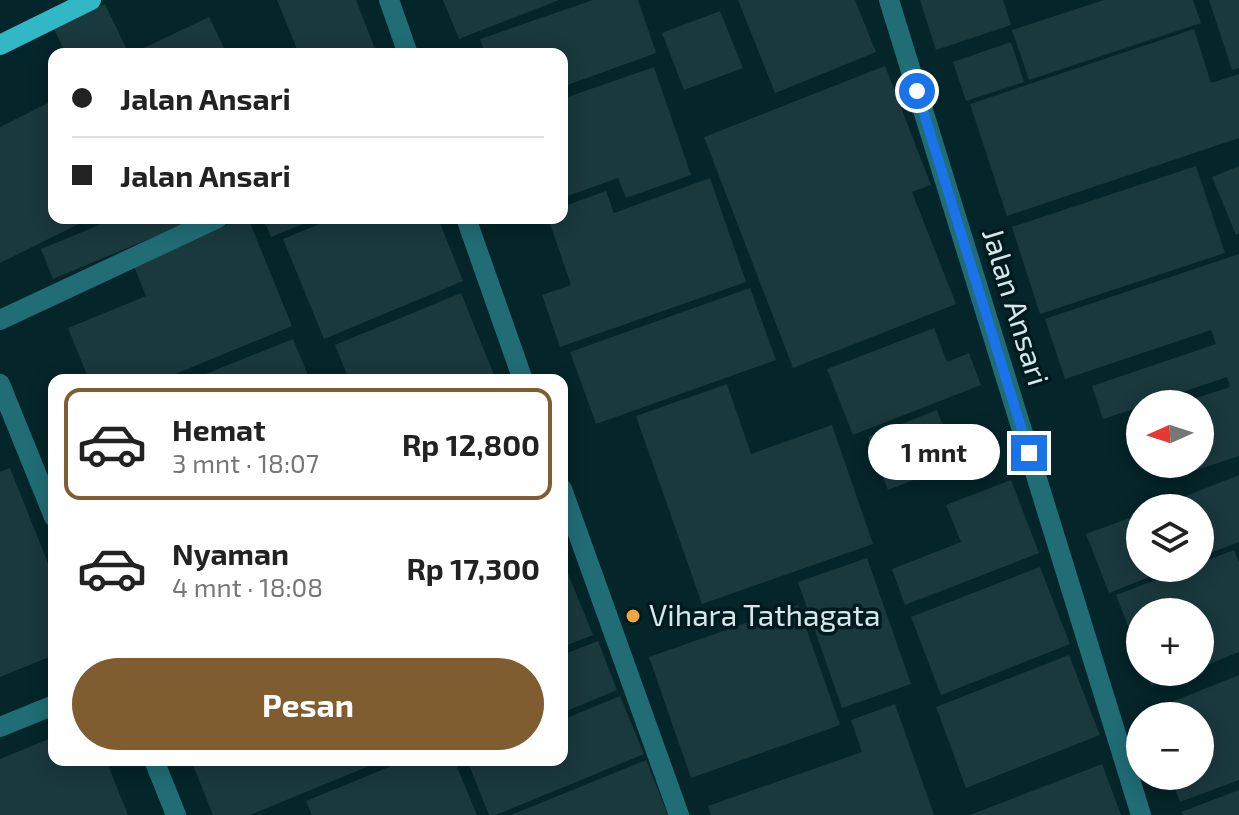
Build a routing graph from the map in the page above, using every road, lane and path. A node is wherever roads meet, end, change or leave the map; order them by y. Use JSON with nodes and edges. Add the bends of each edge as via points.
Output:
{"nodes":[{"id":1,"x":91,"y":0,"type":"edge"},
{"id":2,"x":389,"y":0,"type":"edge"},
{"id":3,"x":889,"y":0,"type":"edge"},
{"id":4,"x":0,"y":45,"type":"edge"},
{"id":5,"x":406,"y":48,"type":"edge"},
{"id":6,"x":205,"y":224,"type":"edge"},
{"id":7,"x":468,"y":224,"type":"edge"},
{"id":8,"x":0,"y":320,"type":"edge"},
{"id":9,"x":521,"y":374,"type":"edge"},
{"id":10,"x":0,"y":384,"type":"edge"},
{"id":11,"x":48,"y":502,"type":"edge"},
{"id":12,"x":568,"y":506,"type":"edge"},
{"id":13,"x":48,"y":707,"type":"edge"},
{"id":14,"x":0,"y":727,"type":"edge"},
{"id":15,"x":156,"y":766,"type":"edge"},
{"id":16,"x":176,"y":815,"type":"edge"},
{"id":17,"x":679,"y":815,"type":"edge"},
{"id":18,"x":1141,"y":815,"type":"edge"}],
"edges":[{"from":1,"to":4,"type":"main road"},
{"from":2,"to":5,"type":"street"},
{"from":3,"to":18,"type":"street","name":"Jalan Ansari"},
{"from":6,"to":8,"type":"street"},
{"from":7,"to":9,"type":"street"},
{"from":10,"to":11,"type":"street"},
{"from":12,"to":17,"type":"street"},
{"from":13,"to":14,"type":"street"},
{"from":15,"to":16,"type":"street"}]}
